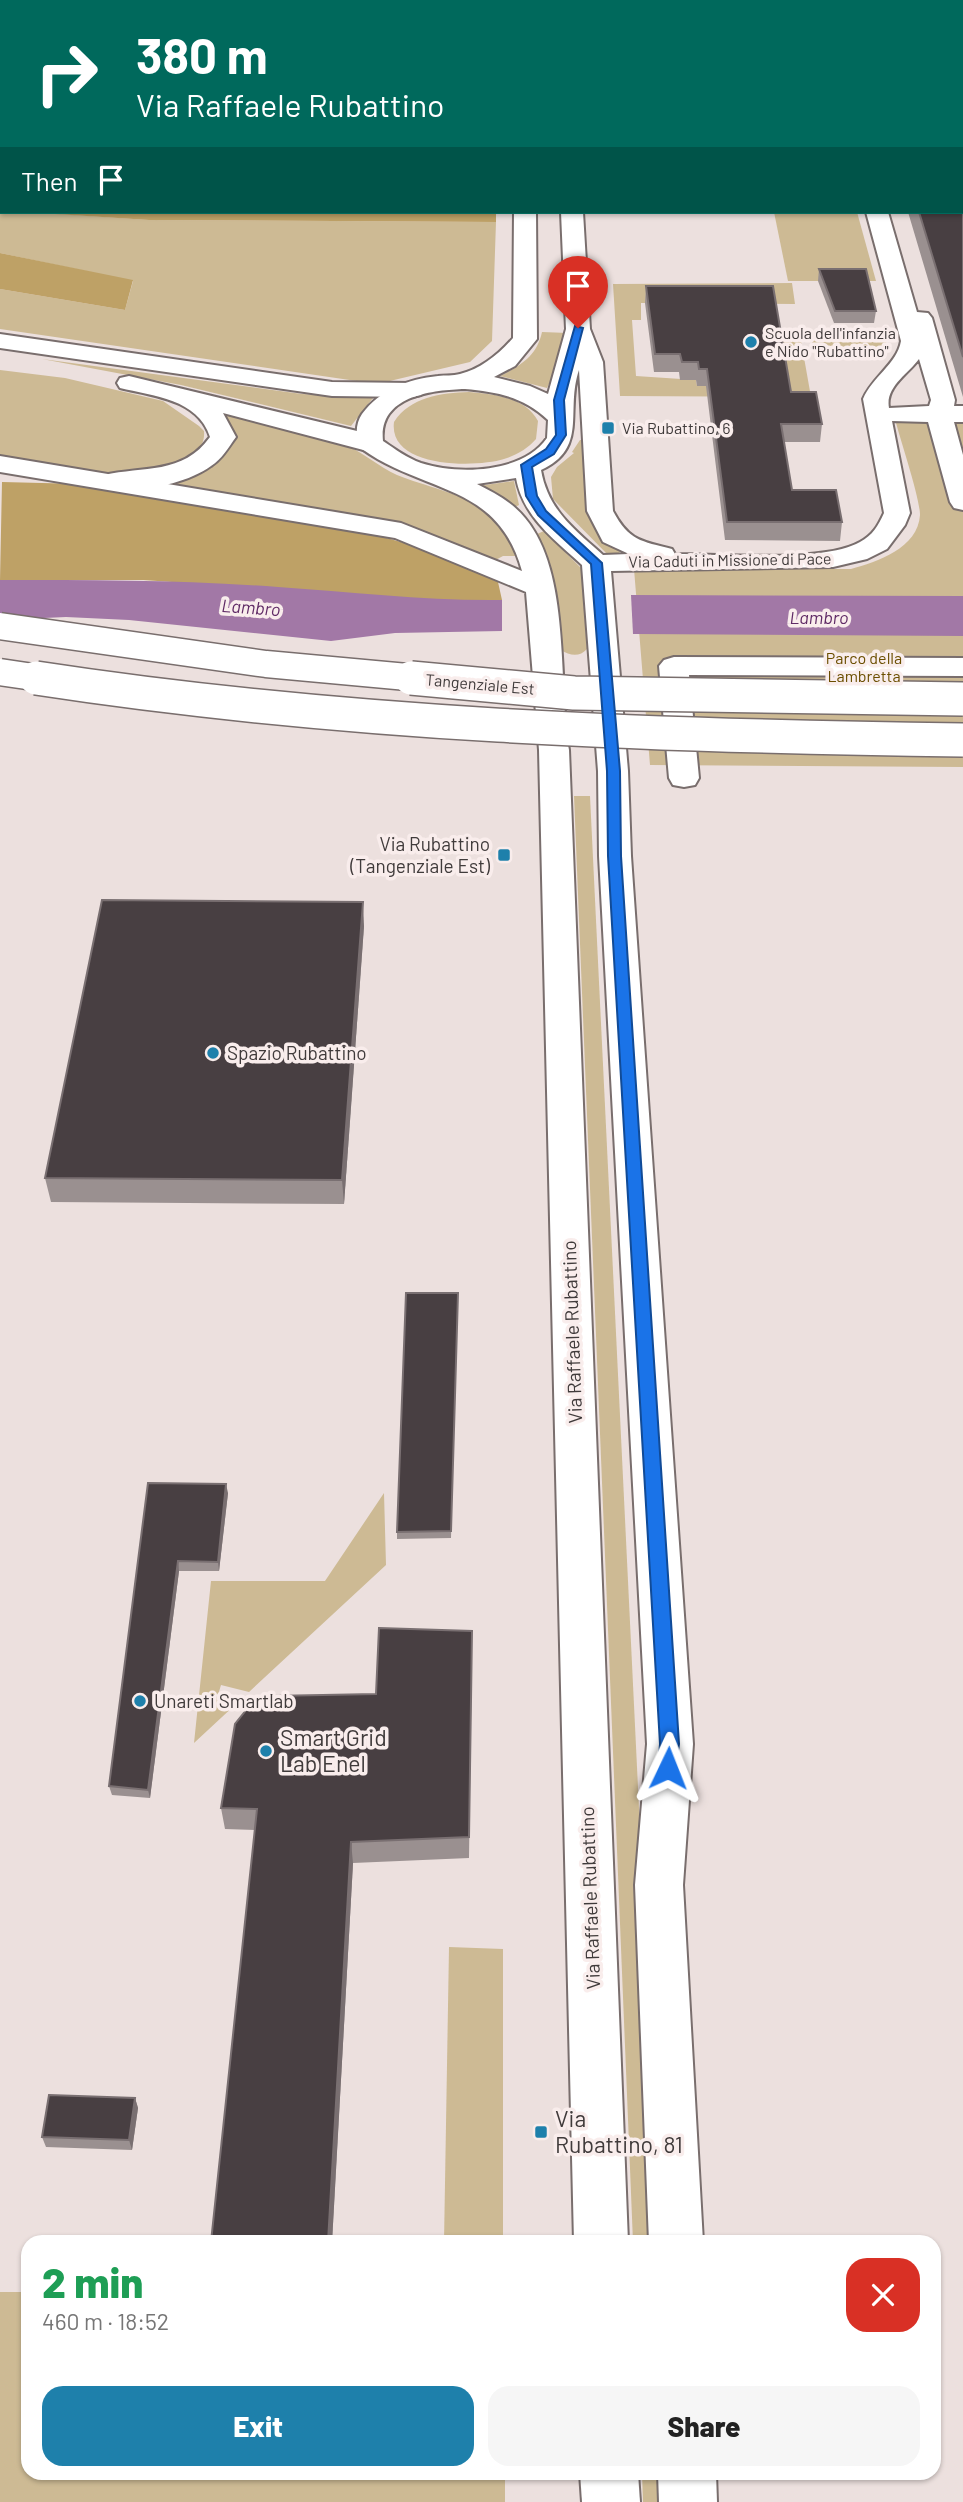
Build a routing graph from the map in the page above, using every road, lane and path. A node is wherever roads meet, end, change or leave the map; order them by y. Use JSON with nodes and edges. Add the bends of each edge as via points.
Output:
{"nodes":[{"id":1,"x":525,"y":214,"type":"edge"},
{"id":2,"x":572,"y":214,"type":"edge"},
{"id":3,"x":878,"y":214,"type":"edge"},
{"id":4,"x":915,"y":299,"type":"dead end"},
{"id":5,"x":578,"y":328,"type":"junction"},
{"id":6,"x":0,"y":341,"type":"edge"},
{"id":7,"x":0,"y":356,"type":"edge"},
{"id":8,"x":0,"y":363,"type":"edge"},
{"id":9,"x":45,"y":368,"type":"junction"},
{"id":10,"x":464,"y":382,"type":"junction"},
{"id":11,"x":412,"y":390,"type":"junction"},
{"id":12,"x":187,"y":397,"type":"junction"},
{"id":13,"x":894,"y":414,"type":"dead end"},
{"id":14,"x":951,"y":414,"type":"edge"},
{"id":15,"x":559,"y":417,"type":"junction"},
{"id":16,"x":371,"y":444,"type":"junction"},
{"id":17,"x":0,"y":464,"type":"edge"},
{"id":18,"x":527,"y":465,"type":"junction"},
{"id":19,"x":434,"y":474,"type":"junction"},
{"id":20,"x":113,"y":481,"type":"junction"},
{"id":21,"x":963,"y":502,"type":"edge"},
{"id":22,"x":695,"y":561,"type":"junction"},
{"id":23,"x":597,"y":563,"type":"junction"},
{"id":24,"x":538,"y":587,"type":"junction"},
{"id":25,"x":0,"y":626,"type":"edge"},
{"id":26,"x":963,"y":667,"type":"edge"},
{"id":27,"x":0,"y":672,"type":"edge"},
{"id":28,"x":963,"y":699,"type":"edge"},
{"id":29,"x":963,"y":740,"type":"edge"},
{"id":30,"x":684,"y":778,"type":"dead end"},
{"id":31,"x":601,"y":2235,"type":"edge"},
{"id":32,"x":676,"y":2235,"type":"edge"},
{"id":33,"x":610,"y":2480,"type":"edge"},
{"id":34,"x":687,"y":2480,"type":"edge"},
{"id":35,"x":611,"y":2502,"type":"edge"},
{"id":36,"x":688,"y":2502,"type":"edge"}],
"edges":[{"from":1,"to":10,"type":"main road","via":[[525,339],[506,360]]},
{"from":2,"to":5,"type":"main road","name":"Via Raffaele Rubattino"},
{"from":3,"to":22,"type":"main road","name":"Via Caduti in Missione di Pace","via":[[913,341],[908,360],[882,381],[875,399],[897,513],[892,528],[868,550],[848,557]]},
{"from":4,"to":14,"type":"main road"},
{"from":5,"to":15,"type":"main road","name":"Via Raffaele Rubattino","via":[[561,389]]},
{"from":5,"to":22,"type":"main road","name":"Via Raffaele Rubattino","via":[[592,362],[600,511],[605,524],[613,536],[634,547]]},
{"from":6,"to":11,"type":"main road","via":[[307,386]]},
{"from":7,"to":9,"type":"main road"},
{"from":8,"to":9,"type":"main road"},
{"from":9,"to":12,"type":"main road","name":"Via Raffaele Rubattino"},
{"from":10,"to":11,"type":"main road"},
{"from":10,"to":15,"type":"main road","via":[[498,384],[528,393]]},
{"from":11,"to":16,"type":"main road","via":[[374,414],[369,425]]},
{"from":12,"to":16,"type":"main road","name":"Via Raffaele Rubattino"},
{"from":12,"to":20,"type":"main road","via":[[219,423],[223,437],[215,451],[177,474]]},
{"from":13,"to":14,"type":"main road"},
{"from":14,"to":21,"type":"main road"},
{"from":15,"to":18,"type":"main road","name":"Via Raffaele Rubattino","via":[[562,429],[555,446]]},
{"from":16,"to":19,"type":"main road","name":"Via Raffaele Rubattino","via":[[398,463]]},
{"from":17,"to":20,"type":"main road"},
{"from":18,"to":19,"type":"main road","name":"Via Raffaele Rubattino","via":[[483,476]]},
{"from":18,"to":23,"type":"main road","via":[[531,496],[542,513]]},
{"from":19,"to":24,"type":"main road","name":"Via Raffaele Rubattino","via":[[495,506],[517,524]]},
{"from":20,"to":24,"type":"main road","via":[[401,531]]},
{"from":22,"to":23,"type":"main road","name":"Via Caduti in Missione di Pace"},
{"from":23,"to":32,"type":"main road","via":[[614,771],[615,856],[670,1744],[659,1885]]},
{"from":24,"to":31,"type":"main road","name":"Via Raffaele Rubattino","via":[[548,650],[554,750]]},
{"from":25,"to":28,"type":"main road","name":"Tangenziale Est","bridge":true,"via":[[266,664],[574,693]]},
{"from":26,"to":30,"type":"main road","via":[[674,666]]},
{"from":27,"to":29,"type":"main road","bridge":true,"via":[[178,700],[454,726]]},
{"from":33,"to":35,"type":"main road"},
{"from":34,"to":36,"type":"main road"}]}
